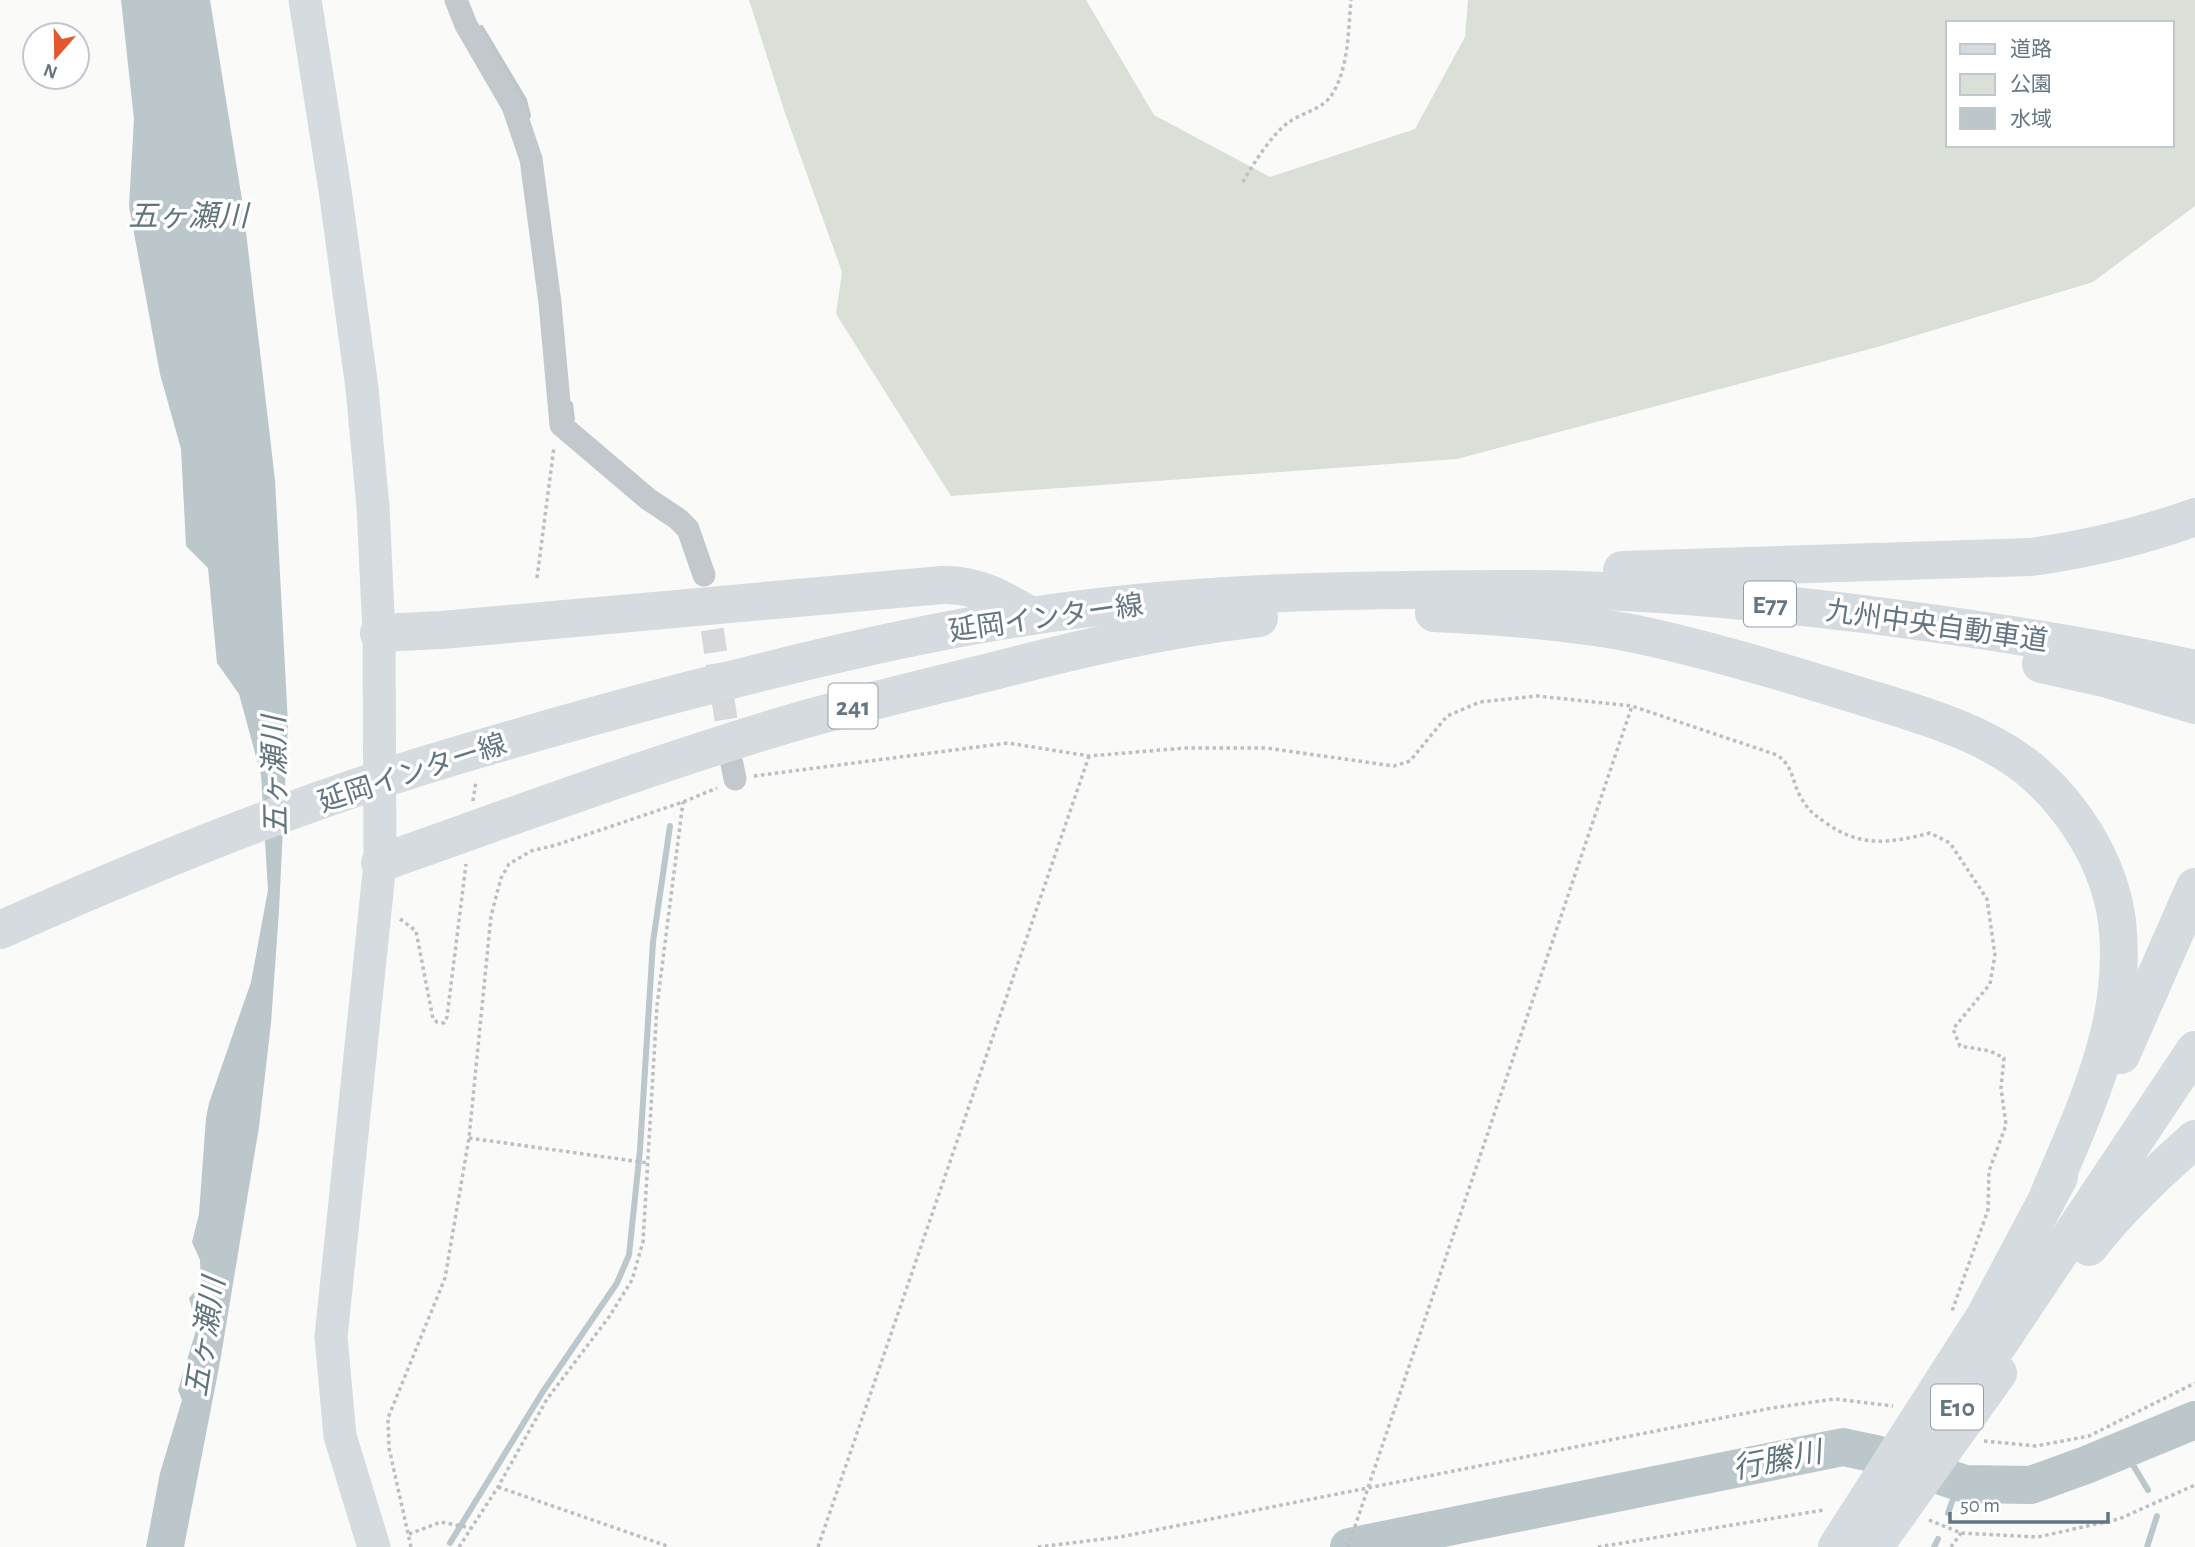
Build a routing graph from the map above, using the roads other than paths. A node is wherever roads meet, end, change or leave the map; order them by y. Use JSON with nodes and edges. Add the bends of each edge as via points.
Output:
{"nodes":[{"id":1,"x":305,"y":0,"type":"edge"},
{"id":2,"x":456,"y":0,"type":"edge"},
{"id":3,"x":2195,"y":517,"type":"edge"},
{"id":4,"x":704,"y":575,"type":"tunnel mouth"},
{"id":5,"x":1341,"y":600,"type":"junction"},
{"id":6,"x":1031,"y":616,"type":"junction"},
{"id":7,"x":379,"y":633,"type":"junction"},
{"id":8,"x":1994,"y":654,"type":"junction"},
{"id":9,"x":2195,"y":669,"type":"edge"},
{"id":10,"x":756,"y":673,"type":"junction"},
{"id":11,"x":2195,"y":691,"type":"edge"},
{"id":12,"x":2195,"y":705,"type":"edge"},
{"id":13,"x":380,"y":863,"type":"junction"},
{"id":14,"x":2195,"y":887,"type":"edge"},
{"id":15,"x":0,"y":930,"type":"edge"},
{"id":16,"x":2195,"y":1021,"type":"edge"},
{"id":17,"x":2195,"y":1051,"type":"edge"},
{"id":18,"x":2195,"y":1139,"type":"edge"},
{"id":19,"x":2047,"y":1199,"type":"junction"},
{"id":20,"x":2047,"y":1264,"type":"junction"},
{"id":21,"x":374,"y":1547,"type":"edge"},
{"id":22,"x":1837,"y":1547,"type":"edge"},
{"id":23,"x":1859,"y":1547,"type":"edge"},
{"id":24,"x":1874,"y":1547,"type":"edge"}],
"edges":[{"from":1,"to":7,"type":"street","via":[[362,388]]},
{"from":2,"to":4,"type":"street","via":[[513,106],[531,159],[561,425],[688,529]]},
{"from":3,"to":5,"type":"highway","via":[[2120,542],[2031,557],[1555,572],[1492,576]]},
{"from":5,"to":6,"type":"highway","name":"延岡インター線","number":"241","via":[[1229,595]]},
{"from":5,"to":8,"type":"highway","name":"九州中央自動車道","number":"E77","via":[[1661,614],[1825,630]]},
{"from":5,"to":9,"type":"highway","name":"九州中央自動車道","number":"E77","via":[[1581,590],[1743,601],[2005,634]]},
{"from":5,"to":10,"type":"highway","name":"延岡インター線","number":"241","via":[[1032,628]]},
{"from":5,"to":13,"type":"highway","number":"241","via":[[1117,640],[886,697],[689,755]]},
{"from":5,"to":19,"type":"highway","via":[[1574,624],[1694,648],[1924,717],[1968,733],[2028,768],[2070,811],[2086,835],[2109,891],[2119,947],[2120,977],[2110,1037]]},
{"from":6,"to":7,"type":"highway","via":[[980,589],[942,585]]},
{"from":6,"to":10,"type":"highway","name":"延岡インター線","number":"241","via":[[914,636]]},
{"from":7,"to":13,"type":"street"},
{"from":8,"to":11,"type":"highway","name":"九州中央自動車道","number":"E77"},
{"from":8,"to":12,"type":"highway","via":[[2108,679]]},
{"from":10,"to":15,"type":"highway","name":"延岡インター線","number":"241","via":[[405,772],[243,828]]},
{"from":13,"to":21,"type":"street","via":[[331,1337],[340,1436]]},
{"from":14,"to":19,"type":"highway","via":[[2135,1025]]},
{"from":16,"to":20,"type":"highway","number":"E10"},
{"from":17,"to":20,"type":"highway","number":"E10"},
{"from":18,"to":20,"type":"highway","via":[[2122,1208]]},
{"from":19,"to":20,"type":"highway"},
{"from":20,"to":22,"type":"highway","via":[[1950,1372]]},
{"from":20,"to":23,"type":"highway","number":"E10","via":[[1940,1433]]},
{"from":20,"to":24,"type":"highway"}]}
